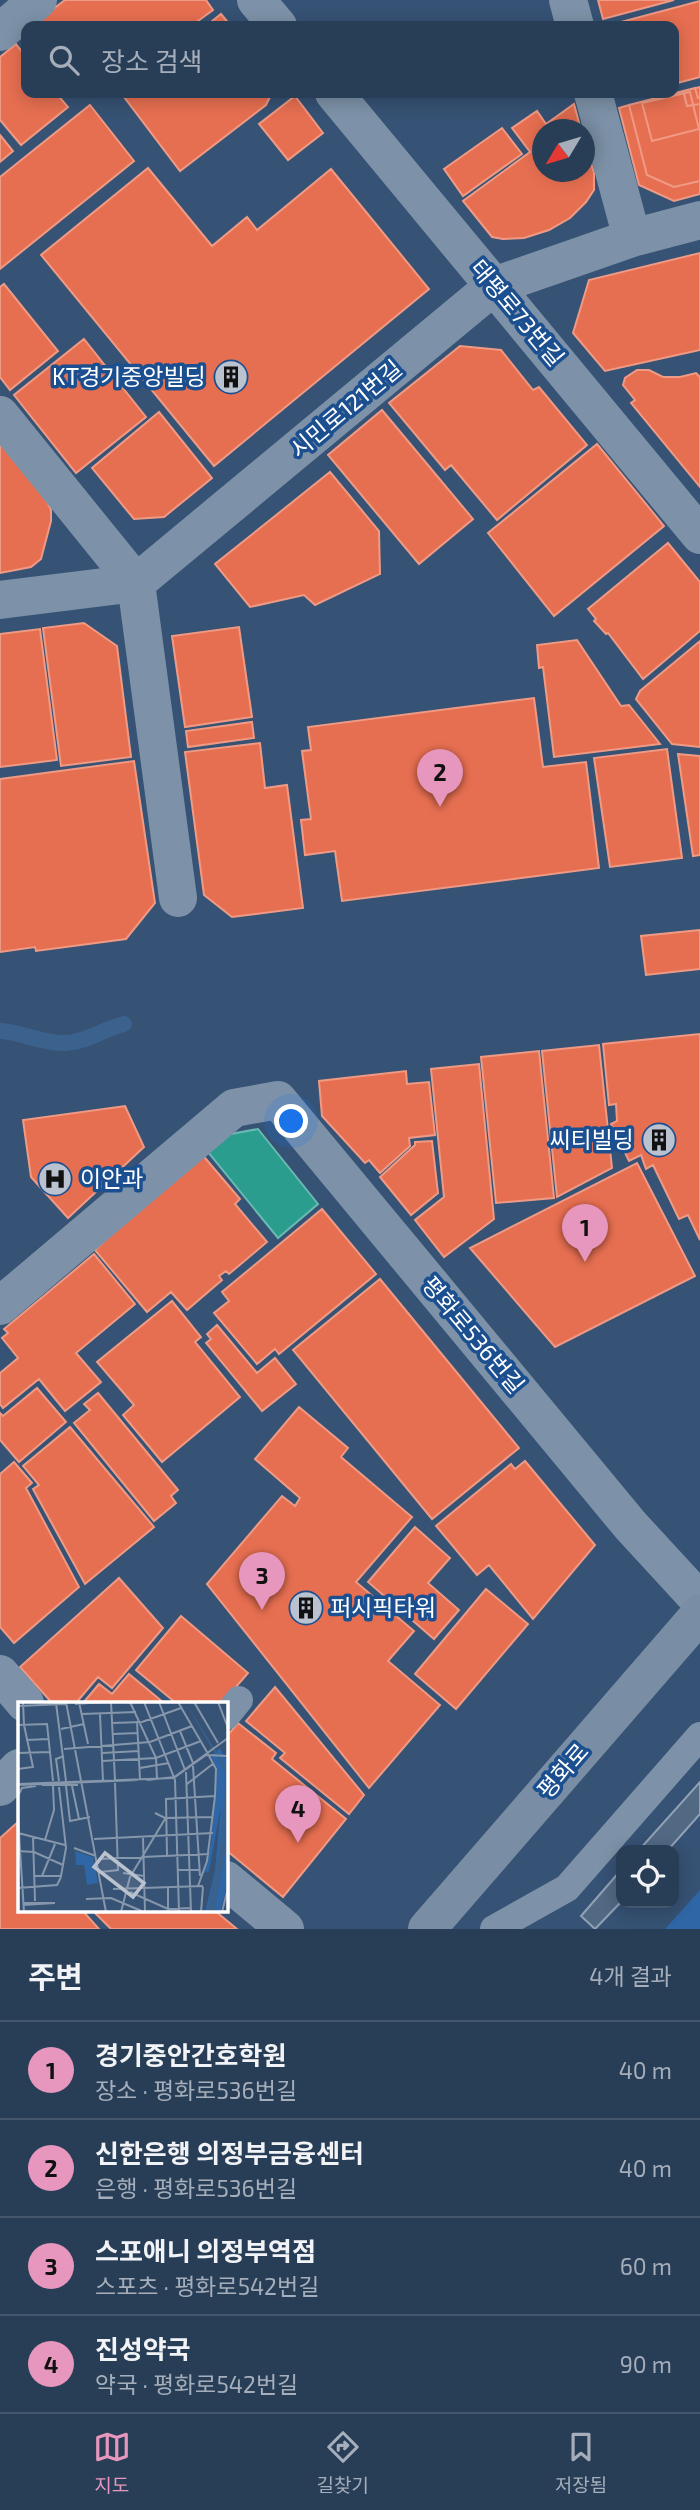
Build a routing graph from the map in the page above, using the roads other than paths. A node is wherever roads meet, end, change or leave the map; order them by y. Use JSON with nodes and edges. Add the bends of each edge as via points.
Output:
{"nodes":[{"id":1,"x":38,"y":0,"type":"edge"},
{"id":2,"x":256,"y":0,"type":"edge"},
{"id":3,"x":568,"y":0,"type":"edge"},
{"id":4,"x":274,"y":21,"type":"edge"},
{"id":5,"x":574,"y":21,"type":"edge"},
{"id":6,"x":0,"y":32,"type":"edge"},
{"id":7,"x":338,"y":98,"type":"edge"},
{"id":8,"x":594,"y":98,"type":"edge"},
{"id":9,"x":700,"y":220,"type":"edge"},
{"id":10,"x":632,"y":238,"type":"junction"},
{"id":11,"x":495,"y":286,"type":"junction"},
{"id":12,"x":0,"y":415,"type":"edge"},
{"id":13,"x":700,"y":535,"type":"edge"},
{"id":14,"x":136,"y":583,"type":"junction"},
{"id":15,"x":0,"y":600,"type":"edge"},
{"id":16,"x":178,"y":898,"type":"dead end"},
{"id":17,"x":0,"y":1306,"type":"edge"},
{"id":18,"x":700,"y":1601,"type":"edge"},
{"id":19,"x":700,"y":1614,"type":"edge"},
{"id":20,"x":0,"y":1674,"type":"edge"},
{"id":21,"x":24,"y":1702,"type":"edge"},
{"id":22,"x":700,"y":1736,"type":"edge"},
{"id":23,"x":18,"y":1769,"type":"edge"},
{"id":24,"x":0,"y":1787,"type":"edge"},
{"id":25,"x":228,"y":1882,"type":"edge"},
{"id":26,"x":285,"y":1929,"type":"edge"},
{"id":27,"x":427,"y":1929,"type":"edge"},
{"id":28,"x":494,"y":1929,"type":"edge"}],
"edges":[{"from":1,"to":6,"type":"street"},
{"from":2,"to":4,"type":"street"},
{"from":3,"to":5,"type":"street"},
{"from":7,"to":11,"type":"street","name":"태평로73번길"},
{"from":8,"to":10,"type":"street"},
{"from":9,"to":10,"type":"street","name":"시민로121번길"},
{"from":10,"to":11,"type":"street","name":"시민로121번길"},
{"from":11,"to":13,"type":"street","name":"태평로73번길"},
{"from":11,"to":14,"type":"street","name":"시민로121번길"},
{"from":12,"to":14,"type":"street"},
{"from":14,"to":15,"type":"street"},
{"from":14,"to":16,"type":"street"},
{"from":17,"to":18,"type":"street","name":"평화로536번길","via":[[234,1108],[278,1100],[631,1526]]},
{"from":19,"to":27,"type":"main road","name":"평화로"},
{"from":20,"to":21,"type":"street"},
{"from":22,"to":28,"type":"lane","via":[[567,1888]]},
{"from":23,"to":24,"type":"street"},
{"from":25,"to":26,"type":"street"}]}
